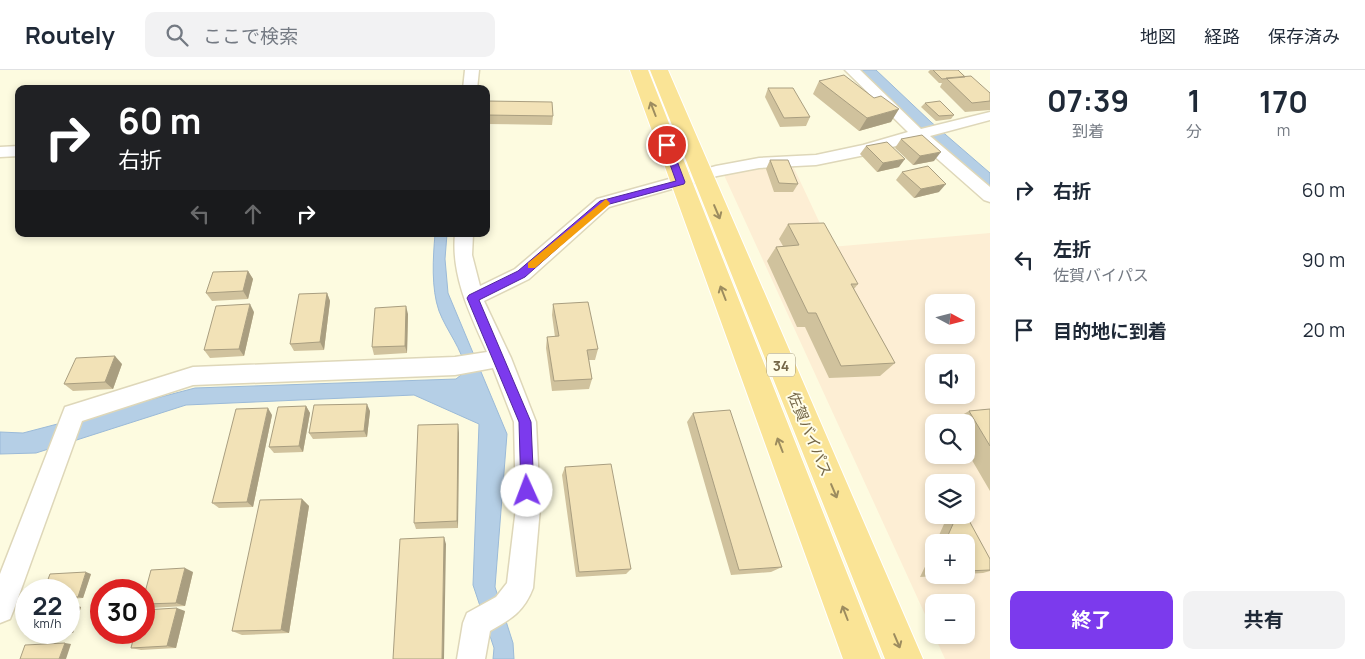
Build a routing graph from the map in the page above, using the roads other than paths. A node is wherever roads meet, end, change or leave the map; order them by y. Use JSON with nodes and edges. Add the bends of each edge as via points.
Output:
{"nodes":[{"id":1,"x":472,"y":70,"type":"edge"},
{"id":2,"x":639,"y":70,"type":"edge"},
{"id":3,"x":659,"y":70,"type":"edge"},
{"id":4,"x":852,"y":70,"type":"edge"},
{"id":5,"x":470,"y":85,"type":"edge"},
{"id":6,"x":990,"y":116,"type":"edge"},
{"id":7,"x":918,"y":134,"type":"junction"},
{"id":8,"x":15,"y":151,"type":"edge"},
{"id":9,"x":0,"y":152,"type":"edge"},
{"id":10,"x":691,"y":179,"type":"junction"},
{"id":11,"x":990,"y":196,"type":"edge"},
{"id":12,"x":464,"y":237,"type":"edge"},
{"id":13,"x":473,"y":298,"type":"junction"},
{"id":14,"x":492,"y":359,"type":"junction"},
{"id":15,"x":0,"y":609,"type":"edge"},
{"id":16,"x":471,"y":659,"type":"edge"},
{"id":17,"x":862,"y":659,"type":"edge"},
{"id":18,"x":904,"y":659,"type":"edge"}],
"edges":[{"from":1,"to":5,"type":"street"},
{"from":10,"to":2,"type":"highway","name":"佐賀バイパス","number":"34","one_way":true},
{"from":3,"to":10,"type":"highway","name":"佐賀バイパス","number":"34"},
{"from":4,"to":7,"type":"street"},
{"from":6,"to":7,"type":"street"},
{"from":7,"to":10,"type":"street","via":[[816,160],[759,163]]},
{"from":7,"to":11,"type":"street"},
{"from":8,"to":9,"type":"street"},
{"from":10,"to":13,"type":"street","via":[[603,203],[522,274]]},
{"from":17,"to":10,"type":"highway","name":"佐賀バイパス","number":"34","one_way":true},
{"from":10,"to":18,"type":"highway","name":"佐賀バイパス","number":"34","one_way":true},
{"from":12,"to":13,"type":"street","via":[[463,255]]},
{"from":13,"to":14,"type":"street"},
{"from":14,"to":15,"type":"street","via":[[455,366],[193,376],[73,414]]},
{"from":14,"to":16,"type":"street","via":[[525,422],[528,508],[520,588],[506,607],[477,623]]}]}
